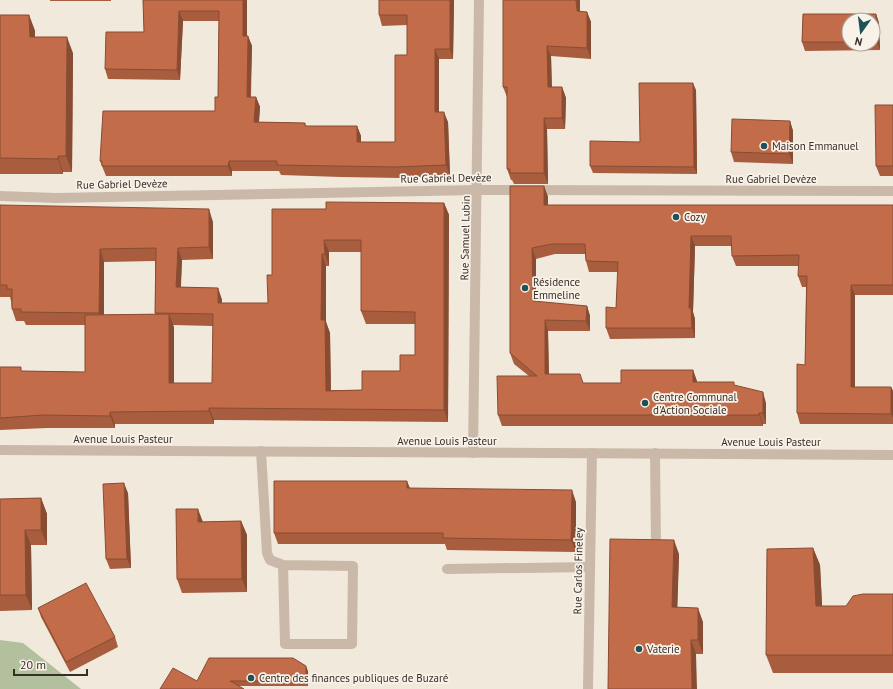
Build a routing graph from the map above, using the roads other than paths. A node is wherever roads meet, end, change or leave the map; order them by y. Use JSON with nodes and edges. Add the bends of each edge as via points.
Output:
{"nodes":[{"id":1,"x":479,"y":0,"type":"edge"},
{"id":2,"x":478,"y":190,"type":"junction"},
{"id":3,"x":893,"y":191,"type":"edge"},
{"id":4,"x":0,"y":196,"type":"edge"},
{"id":5,"x":0,"y":450,"type":"edge"},
{"id":6,"x":261,"y":451,"type":"junction"},
{"id":7,"x":473,"y":453,"type":"junction"},
{"id":8,"x":592,"y":453,"type":"junction"},
{"id":9,"x":655,"y":454,"type":"junction"},
{"id":10,"x":893,"y":455,"type":"edge"},
{"id":11,"x":656,"y":547,"type":"edge"},
{"id":12,"x":283,"y":565,"type":"junction"},
{"id":13,"x":590,"y":567,"type":"junction"},
{"id":14,"x":447,"y":569,"type":"dead end"},
{"id":15,"x":588,"y":689,"type":"edge"}],
"edges":[{"from":1,"to":2,"type":"street","name":"Rue Samuel Lubin"},
{"from":2,"to":3,"type":"street","name":"Rue Gabriel Devèze"},
{"from":2,"to":4,"type":"street","name":"Rue Gabriel Devèze","via":[[64,198]]},
{"from":2,"to":7,"type":"street","name":"Rue Samuel Lubin"},
{"from":5,"to":6,"type":"street","name":"Avenue Louis Pasteur"},
{"from":6,"to":7,"type":"street","name":"Avenue Louis Pasteur"},
{"from":6,"to":12,"type":"street","via":[[267,553],[270,560]]},
{"from":7,"to":8,"type":"street","name":"Avenue Louis Pasteur"},
{"from":8,"to":9,"type":"street","name":"Avenue Louis Pasteur"},
{"from":8,"to":13,"type":"street","name":"Rue Carlos Fineley"},
{"from":9,"to":10,"type":"street","name":"Avenue Louis Pasteur"},
{"from":9,"to":11,"type":"street"},
{"from":12,"to":12,"type":"street","via":[[353,566],[352,644],[285,644]]},
{"from":13,"to":14,"type":"street"},
{"from":13,"to":15,"type":"street","name":"Rue Carlos Fineley"}]}
